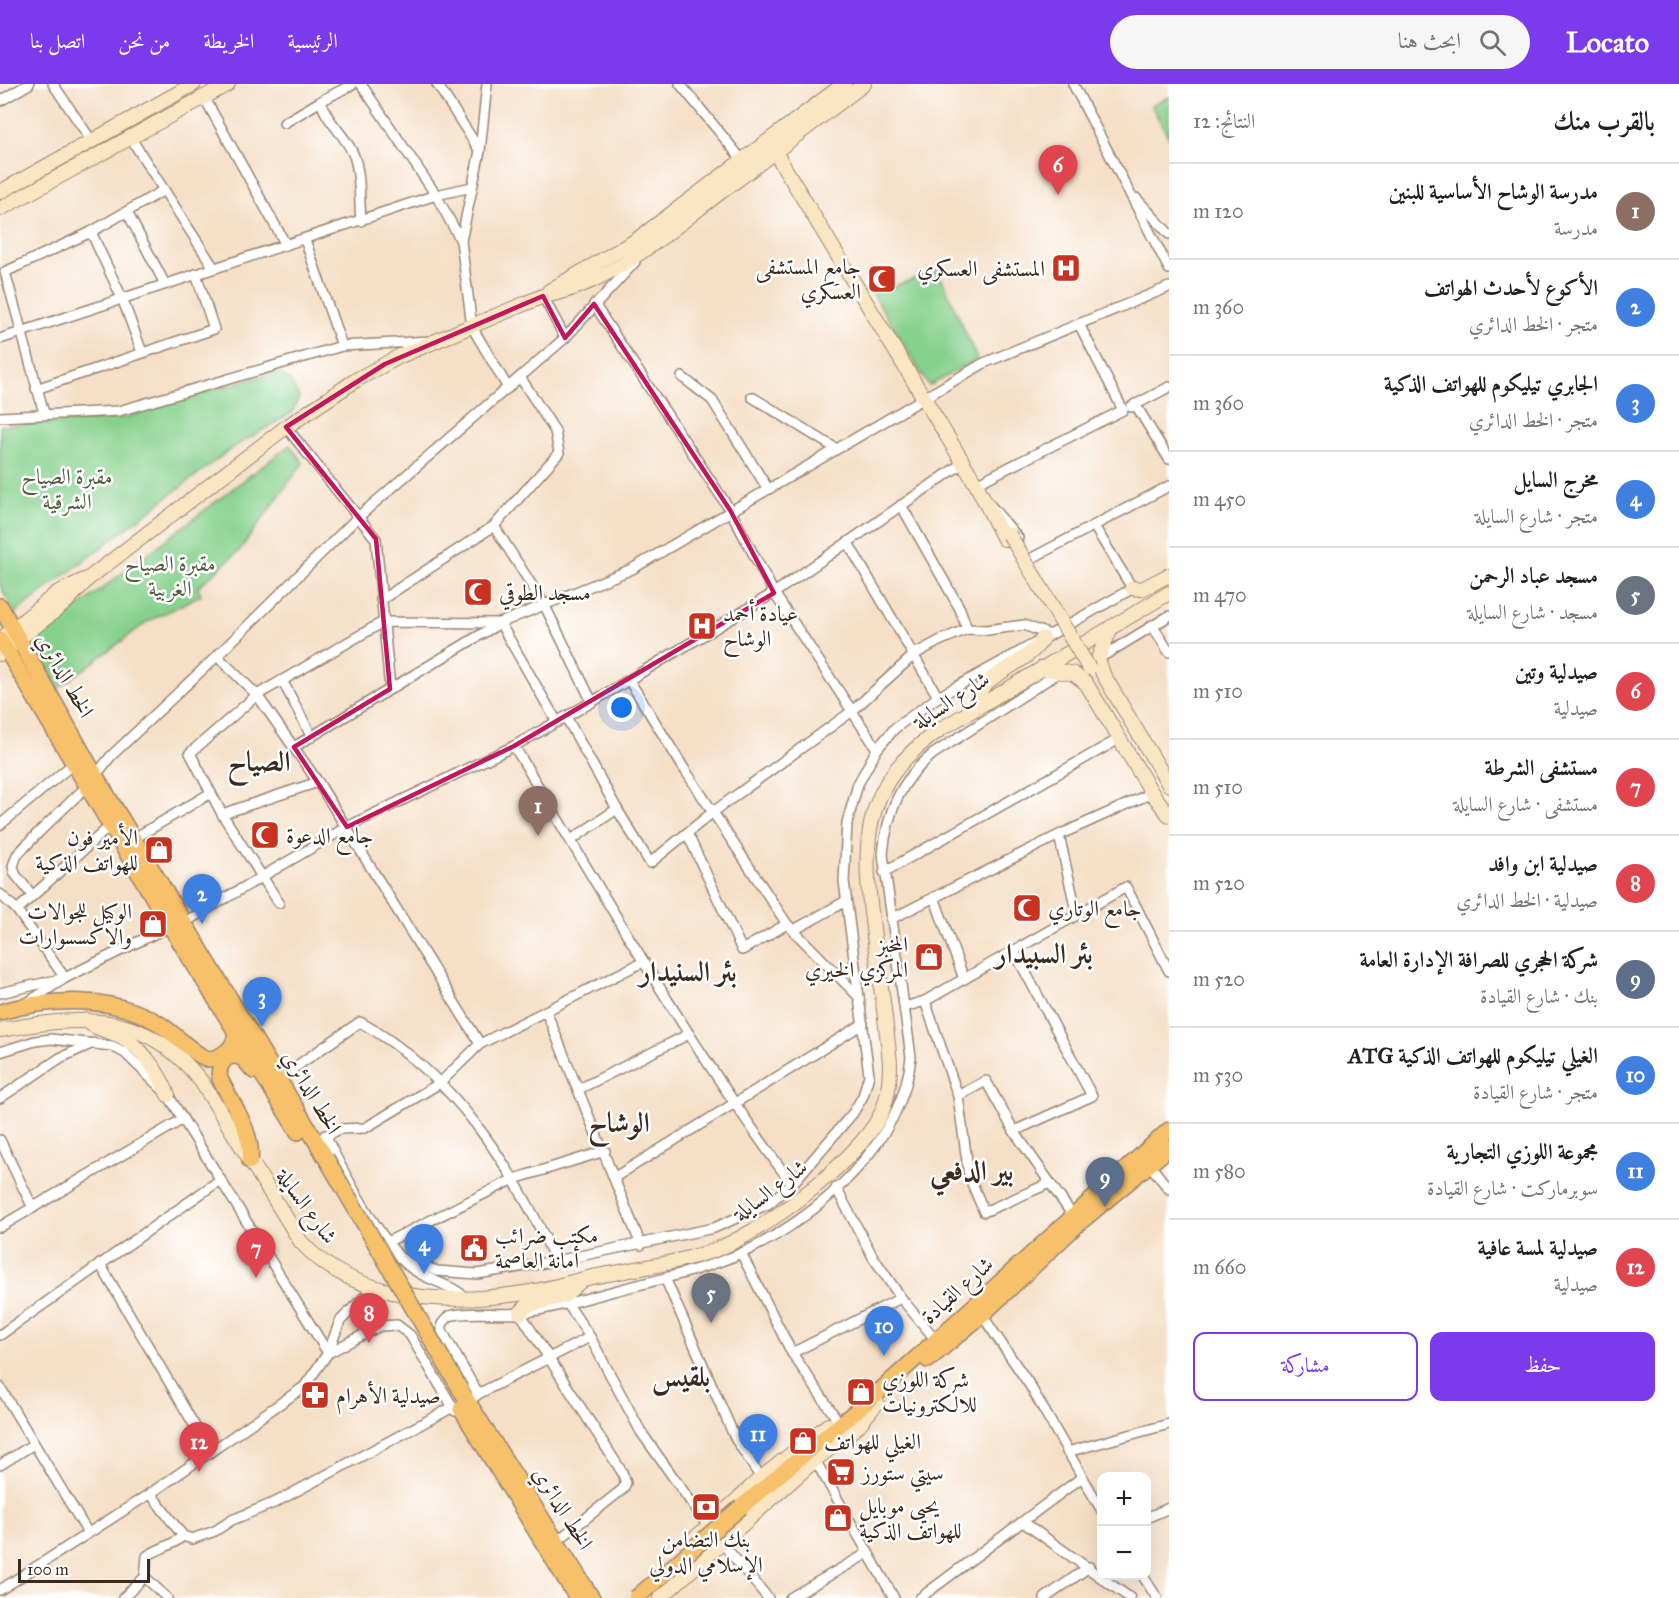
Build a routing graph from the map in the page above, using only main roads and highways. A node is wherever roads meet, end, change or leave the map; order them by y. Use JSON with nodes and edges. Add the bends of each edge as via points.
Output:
{"nodes":[{"id":1,"x":194,"y":84,"type":"edge"},
{"id":2,"x":228,"y":84,"type":"edge"},
{"id":3,"x":844,"y":84,"type":"edge"},
{"id":4,"x":864,"y":84,"type":"edge"},
{"id":5,"x":775,"y":152,"type":"junction"},
{"id":6,"x":0,"y":192,"type":"edge"},
{"id":7,"x":0,"y":209,"type":"edge"},
{"id":8,"x":543,"y":296,"type":"junction"},
{"id":9,"x":1169,"y":575,"type":"edge"},
{"id":10,"x":1132,"y":588,"type":"road end"},
{"id":11,"x":1169,"y":593,"type":"edge"},
{"id":12,"x":0,"y":606,"type":"edge"},
{"id":13,"x":1111,"y":627,"type":"junction"},
{"id":14,"x":1047,"y":636,"type":"road end"},
{"id":15,"x":6,"y":641,"type":"edge"},
{"id":16,"x":1090,"y":666,"type":"junction"},
{"id":17,"x":1042,"y":668,"type":"junction"},
{"id":18,"x":980,"y":705,"type":"junction"},
{"id":19,"x":91,"y":780,"type":"junction"},
{"id":20,"x":1169,"y":785,"type":"edge"},
{"id":21,"x":1169,"y":801,"type":"edge"},
{"id":22,"x":1169,"y":814,"type":"edge"},
{"id":23,"x":176,"y":925,"type":"junction"},
{"id":24,"x":196,"y":956,"type":"junction"},
{"id":25,"x":0,"y":1012,"type":"edge"},
{"id":26,"x":86,"y":1020,"type":"junction"},
{"id":27,"x":0,"y":1030,"type":"edge"},
{"id":28,"x":235,"y":1031,"type":"junction"},
{"id":29,"x":261,"y":1073,"type":"junction"},
{"id":30,"x":168,"y":1095,"type":"road end"},
{"id":31,"x":1169,"y":1130,"type":"edge"},
{"id":32,"x":1169,"y":1148,"type":"edge"},
{"id":33,"x":250,"y":1161,"type":"junction"},
{"id":34,"x":323,"y":1161,"type":"junction"},
{"id":35,"x":582,"y":1280,"type":"junction"},
{"id":36,"x":520,"y":1313,"type":"road end"},
{"id":37,"x":455,"y":1396,"type":"junction"},
{"id":38,"x":875,"y":1400,"type":"junction"},
{"id":39,"x":742,"y":1510,"type":"junction"},
{"id":40,"x":674,"y":1558,"type":"junction"},
{"id":41,"x":687,"y":1573,"type":"junction"},
{"id":42,"x":577,"y":1598,"type":"edge"},
{"id":43,"x":592,"y":1598,"type":"edge"},
{"id":44,"x":627,"y":1598,"type":"edge"},
{"id":45,"x":636,"y":1598,"type":"edge"},
{"id":46,"x":645,"y":1598,"type":"edge"},
{"id":47,"x":660,"y":1598,"type":"edge"}],
"edges":[{"from":1,"to":6,"type":"main road"},
{"from":2,"to":7,"type":"main road"},
{"from":3,"to":8,"type":"main road","via":[[635,241]]},
{"from":4,"to":5,"type":"main road"},
{"from":5,"to":8,"type":"main road","via":[[648,247],[588,281]]},
{"from":5,"to":16,"type":"main road","bridge":true,"via":[[1007,537]]},
{"from":8,"to":15,"type":"main road","via":[[370,371],[286,427],[89,578],[57,593]]},
{"from":9,"to":10,"type":"main road","via":[[1142,589]]},
{"from":11,"to":13,"type":"main road","name":"شارع السايلة"},
{"from":12,"to":15,"type":"main road","name":"الخط الدائري"},
{"from":13,"to":16,"type":"main road"},
{"from":13,"to":17,"type":"main road","name":"شارع السايلة"},
{"from":14,"to":18,"type":"main road","via":[[1025,660],[986,682],[979,693]]},
{"from":15,"to":19,"type":"main road","name":"الخط الدائري"},
{"from":15,"to":19,"type":"main road","name":"الخط الدائري","via":[[74,763]]},
{"from":16,"to":20,"type":"main road","via":[[1103,674]]},
{"from":16,"to":21,"type":"main road"},
{"from":16,"to":22,"type":"main road"},
{"from":17,"to":18,"type":"main road","name":"شارع السايلة"},
{"from":17,"to":22,"type":"main road","via":[[1074,674],[1086,683],[1152,793]]},
{"from":18,"to":35,"type":"main road","name":"شارع السايلة","via":[[929,737],[909,755],[884,790],[869,826],[867,881],[890,1063],[887,1099],[874,1126],[852,1152],[785,1210],[744,1237],[697,1256]]},
{"from":19,"to":23,"type":"main road","name":"الخط الدائري","via":[[111,825]]},
{"from":19,"to":23,"type":"main road","name":"الخط الدائري","via":[[133,838]]},
{"from":23,"to":24,"type":"main road","name":"الخط الدائري"},
{"from":24,"to":28,"type":"main road","name":"الخط الدائري"},
{"from":24,"to":34,"type":"main road","name":"الخط الدائري","via":[[321,1138]]},
{"from":25,"to":28,"type":"main road","via":[[23,1006],[83,1002],[132,1010],[170,1030],[207,1059],[231,1048],[236,1040]]},
{"from":26,"to":27,"type":"main road","name":"شارع السايلة","via":[[59,1020]]},
{"from":26,"to":30,"type":"main road","via":[[132,1044],[157,1072]]},
{"from":26,"to":33,"type":"main road","name":"شارع السايلة","via":[[127,1027],[173,1052],[201,1081]]},
{"from":28,"to":29,"type":"main road","name":"الخط الدائري"},
{"from":29,"to":33,"type":"main road","via":[[237,1056],[224,1059],[218,1071],[246,1132]]},
{"from":29,"to":34,"type":"main road","name":"الخط الدائري"},
{"from":31,"to":38,"type":"main road","name":"شارع القيادة"},
{"from":32,"to":38,"type":"main road","name":"شارع القيادة","via":[[1078,1224],[982,1315]]},
{"from":33,"to":35,"type":"main road","name":"شارع السايلة","via":[[293,1231],[310,1252],[343,1276],[382,1289],[466,1298],[526,1293]]},
{"from":34,"to":37,"type":"main road","name":"الخط الدائري","bridge":true},
{"from":35,"to":36,"type":"main road","via":[[564,1296],[527,1306]]},
{"from":37,"to":42,"type":"main road"},
{"from":37,"to":43,"type":"main road","name":"الخط الدائري","via":[[474,1398]]},
{"from":38,"to":39,"type":"main road","name":"شارع القيادة"},
{"from":38,"to":40,"type":"main road","via":[[836,1418],[761,1478]]},
{"from":38,"to":41,"type":"main road","via":[[858,1426]]},
{"from":39,"to":45,"type":"main road","name":"شارع القيادة","bridge":true},
{"from":39,"to":46,"type":"main road","name":"شارع القيادة"},
{"from":40,"to":41,"type":"main road","via":[[672,1572]]},
{"from":40,"to":44,"type":"main road"},
{"from":41,"to":47,"type":"main road"}]}
